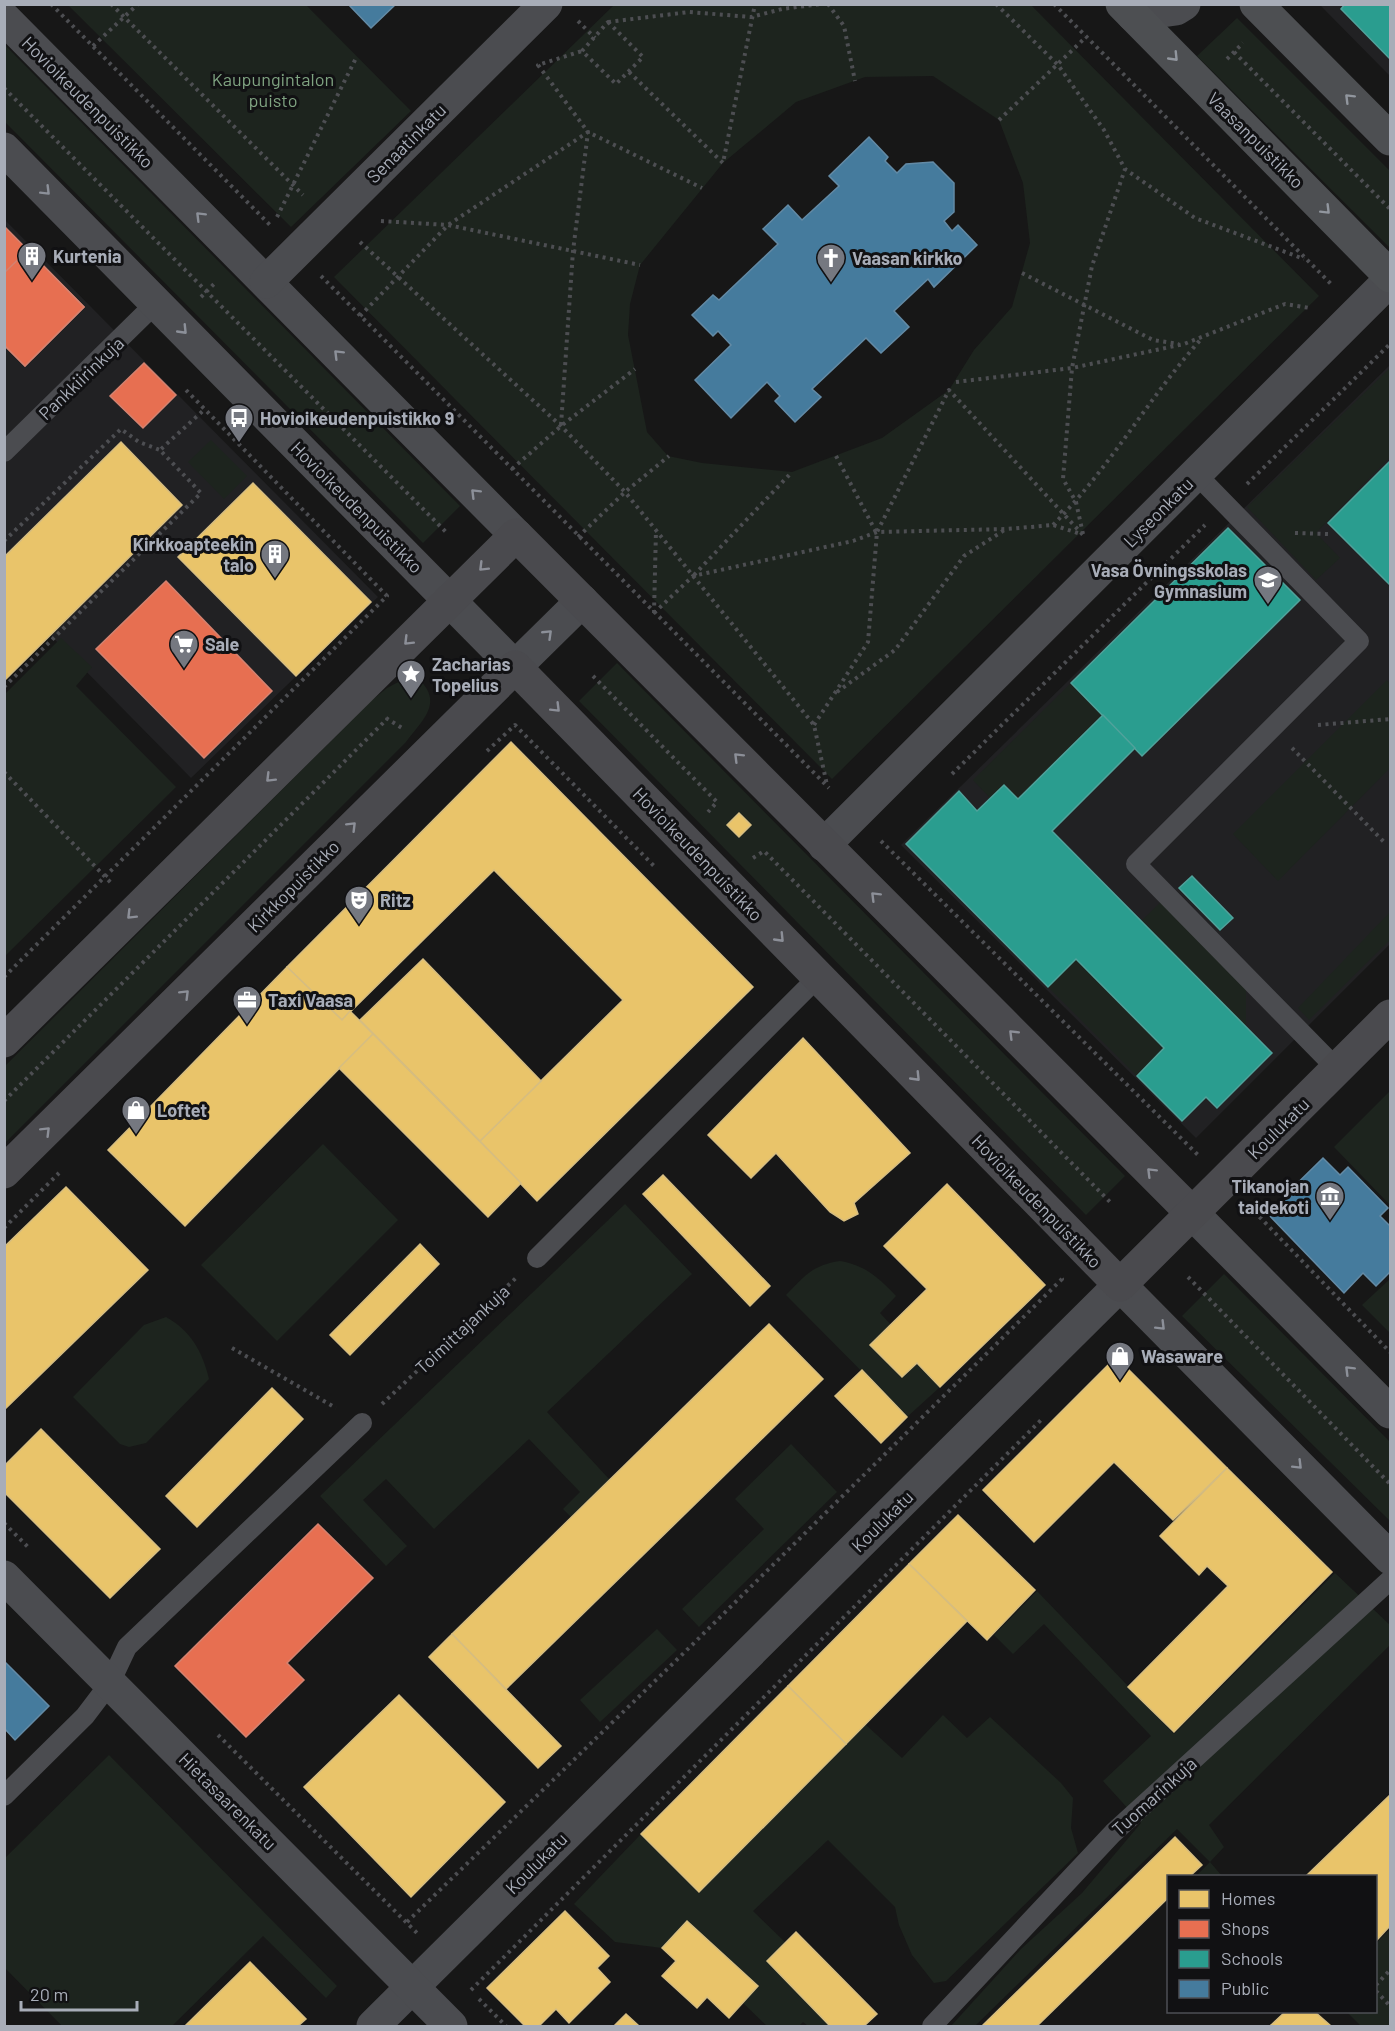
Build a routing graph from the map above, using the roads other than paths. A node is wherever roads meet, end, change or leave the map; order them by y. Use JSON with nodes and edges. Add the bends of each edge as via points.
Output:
{"nodes":[{"id":1,"x":546,"y":4,"type":"edge"},
{"id":2,"x":1184,"y":4,"type":"edge"},
{"id":3,"x":1256,"y":4,"type":"edge"},
{"id":4,"x":1128,"y":10,"type":"edge"},
{"id":5,"x":4,"y":18,"type":"edge"},
{"id":6,"x":1390,"y":139,"type":"edge"},
{"id":7,"x":4,"y":149,"type":"edge"},
{"id":8,"x":1390,"y":278,"type":"edge"},
{"id":9,"x":266,"y":282,"type":"junction"},
{"id":10,"x":166,"y":313,"type":"junction"},
{"id":11,"x":4,"y":452,"type":"edge"},
{"id":12,"x":1196,"y":474,"type":"junction"},
{"id":13,"x":516,"y":535,"type":"junction"},
{"id":14,"x":450,"y":600,"type":"junction"},
{"id":15,"x":582,"y":601,"type":"junction"},
{"id":16,"x":514,"y":667,"type":"junction"},
{"id":17,"x":824,"y":844,"type":"junction"},
{"id":18,"x":818,"y":977,"type":"junction"},
{"id":19,"x":1390,"y":1016,"type":"edge"},
{"id":20,"x":4,"y":1041,"type":"edge"},
{"id":21,"x":1337,"y":1069,"type":"junction"},
{"id":22,"x":4,"y":1172,"type":"edge"},
{"id":23,"x":1192,"y":1213,"type":"junction"},
{"id":24,"x":537,"y":1258,"type":"road end"},
{"id":25,"x":1120,"y":1285,"type":"junction"},
{"id":26,"x":1390,"y":1412,"type":"edge"},
{"id":27,"x":362,"y":1423,"type":"road end"},
{"id":28,"x":1390,"y":1558,"type":"edge"},
{"id":29,"x":4,"y":1577,"type":"edge"},
{"id":30,"x":1390,"y":1580,"type":"edge"},
{"id":31,"x":110,"y":1683,"type":"junction"},
{"id":32,"x":4,"y":1796,"type":"edge"},
{"id":33,"x":412,"y":1988,"type":"junction"},
{"id":34,"x":373,"y":2026,"type":"edge"},
{"id":35,"x":451,"y":2026,"type":"edge"},
{"id":36,"x":932,"y":2026,"type":"edge"}],
"edges":[{"from":1,"to":9,"type":"street","name":"Senaatinkatu"},
{"from":2,"to":4,"type":"street","via":[[1165,11]]},
{"from":6,"to":3,"type":"main road","one_way":true},
{"from":4,"to":8,"type":"main road","name":"Vaasanpuistikko","one_way":true},
{"from":9,"to":5,"type":"street","name":"Hovioikeudenpuistikko","one_way":true},
{"from":7,"to":10,"type":"street","name":"Hovioikeudenpuistikko","one_way":true},
{"from":8,"to":12,"type":"street","name":"Lyseonkatu"},
{"from":13,"to":9,"type":"street","name":"Hovioikeudenpuistikko","one_way":true},
{"from":10,"to":11,"type":"lane","name":"Pankkiirinkuja"},
{"from":10,"to":14,"type":"street","name":"Hovioikeudenpuistikko","one_way":true},
{"from":12,"to":17,"type":"street","name":"Lyseonkatu"},
{"from":12,"to":21,"type":"lane","via":[[1359,641],[1136,864]]},
{"from":13,"to":14,"type":"main road","one_way":true},
{"from":13,"to":15,"type":"main road","name":"Hovioikeudenpuistikko"},
{"from":14,"to":16,"type":"street","name":"Hovioikeudenpuistikko"},
{"from":14,"to":20,"type":"main road","one_way":true},
{"from":16,"to":15,"type":"street","name":"Kirkkopuistikko","one_way":true},
{"from":17,"to":15,"type":"main road","name":"Hovioikeudenpuistikko","one_way":true},
{"from":16,"to":18,"type":"main road","name":"Hovioikeudenpuistikko","one_way":true},
{"from":22,"to":16,"type":"main road","name":"Kirkkopuistikko","one_way":true},
{"from":23,"to":17,"type":"main road","name":"Hovioikeudenpuistikko","one_way":true},
{"from":18,"to":24,"type":"lane"},
{"from":18,"to":25,"type":"main road","name":"Hovioikeudenpuistikko","one_way":true},
{"from":19,"to":21,"type":"main road","name":"Koulukatu"},
{"from":21,"to":23,"type":"main road","name":"Koulukatu"},
{"from":23,"to":25,"type":"main road","name":"Koulukatu"},
{"from":26,"to":23,"type":"street","name":"Hovioikeudenpuistikko","one_way":true},
{"from":25,"to":28,"type":"street","name":"Hovioikeudenpuistikko","one_way":true},
{"from":25,"to":33,"type":"street","name":"Koulukatu"},
{"from":27,"to":31,"type":"lane","via":[[127,1647]]},
{"from":29,"to":31,"type":"street","name":"Hietasaarenkatu"},
{"from":30,"to":36,"type":"lane","name":"Tuomarinkuja","via":[[1113,1833]]},
{"from":31,"to":32,"type":"lane","via":[[85,1716]]},
{"from":31,"to":33,"type":"street","name":"Hietasaarenkatu"},
{"from":33,"to":34,"type":"street","name":"Koulukatu"},
{"from":33,"to":35,"type":"street","name":"Hietasaarenkatu"}]}
